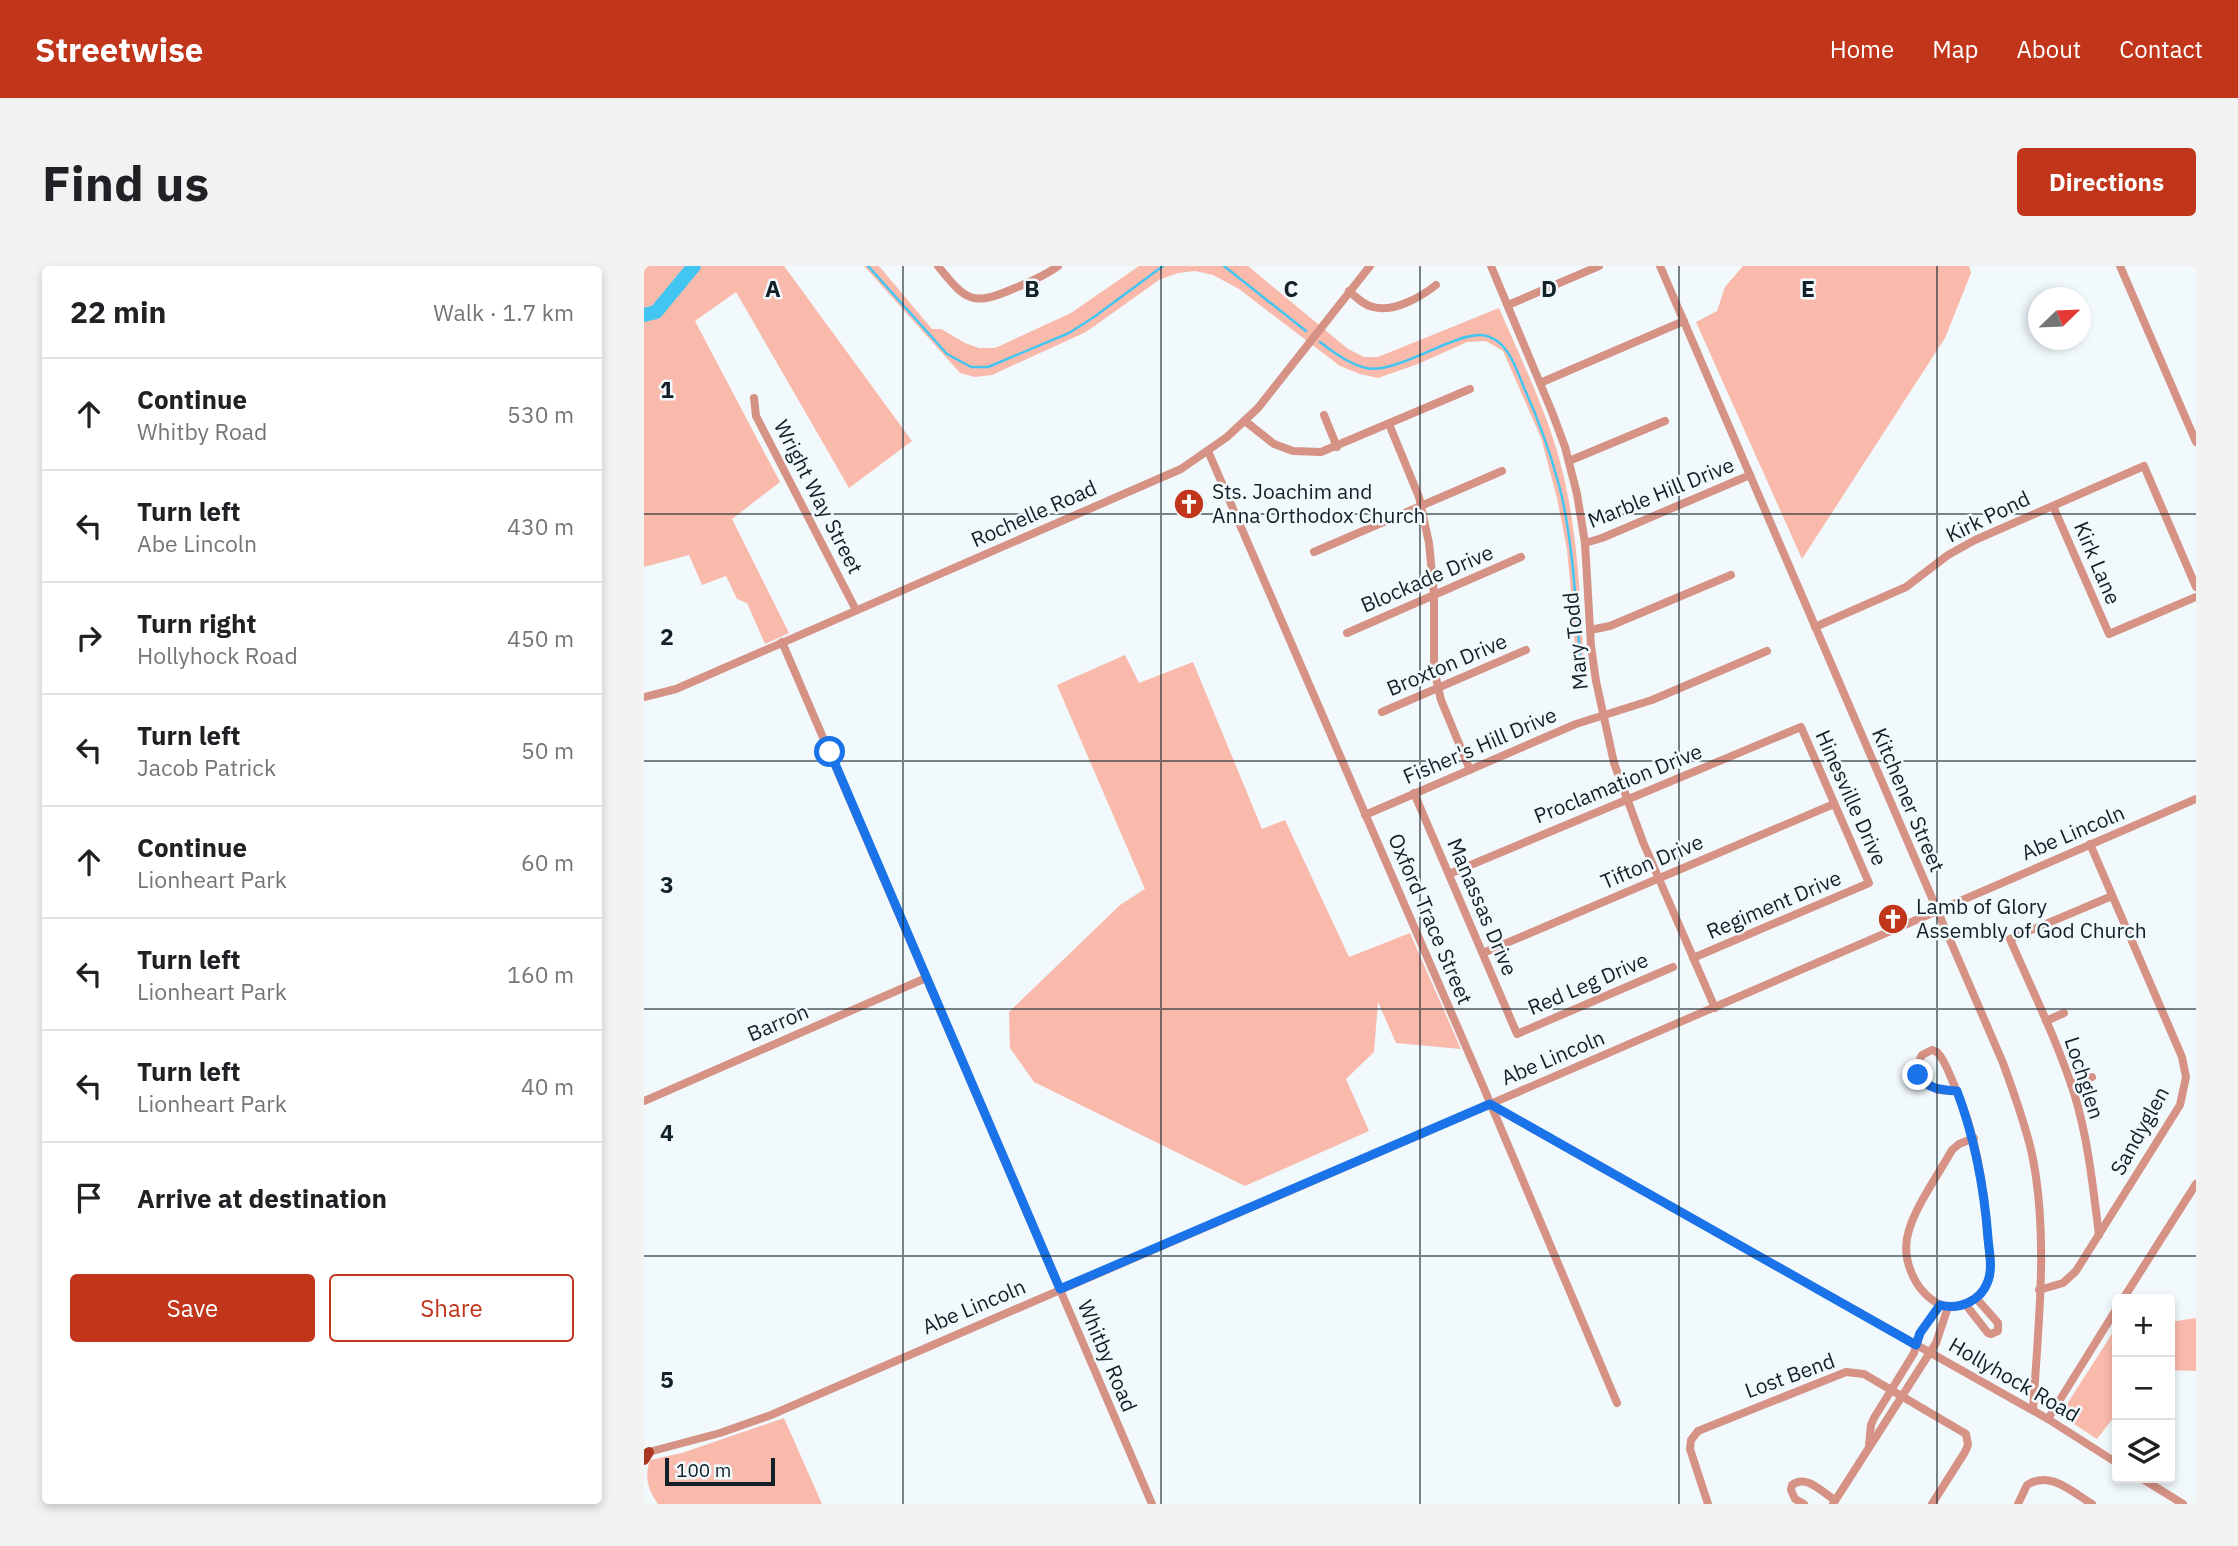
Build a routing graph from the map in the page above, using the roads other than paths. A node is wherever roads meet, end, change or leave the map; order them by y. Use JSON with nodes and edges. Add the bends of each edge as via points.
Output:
{"nodes":[{"id":1,"x":938,"y":266,"type":"edge"},
{"id":2,"x":1058,"y":266,"type":"edge"},
{"id":3,"x":1370,"y":266,"type":"edge"},
{"id":4,"x":1491,"y":266,"type":"edge"},
{"id":5,"x":1599,"y":266,"type":"edge"},
{"id":6,"x":1660,"y":266,"type":"edge"},
{"id":7,"x":2120,"y":266,"type":"edge"},
{"id":8,"x":1436,"y":285,"type":"dead end"},
{"id":9,"x":1349,"y":291,"type":"junction"},
{"id":10,"x":1507,"y":305,"type":"junction"},
{"id":11,"x":1684,"y":321,"type":"junction"},
{"id":12,"x":1540,"y":383,"type":"junction"},
{"id":13,"x":1470,"y":389,"type":"dead end"},
{"id":14,"x":754,"y":398,"type":"dead end"},
{"id":15,"x":1324,"y":415,"type":"dead end"},
{"id":16,"x":1245,"y":421,"type":"junction"},
{"id":17,"x":1665,"y":421,"type":"dead end"},
{"id":18,"x":1389,"y":424,"type":"junction"},
{"id":19,"x":2196,"y":442,"type":"edge"},
{"id":20,"x":1337,"y":447,"type":"junction"},
{"id":21,"x":1208,"y":451,"type":"junction"},
{"id":22,"x":1569,"y":461,"type":"junction"},
{"id":23,"x":1502,"y":471,"type":"dead end"},
{"id":24,"x":1750,"y":475,"type":"junction"},
{"id":25,"x":1421,"y":506,"type":"junction"},
{"id":26,"x":2053,"y":506,"type":"junction"},
{"id":27,"x":1585,"y":543,"type":"junction"},
{"id":28,"x":1314,"y":552,"type":"dead end"},
{"id":29,"x":1521,"y":557,"type":"dead end"},
{"id":30,"x":1731,"y":575,"type":"dead end"},
{"id":31,"x":2196,"y":587,"type":"edge"},
{"id":32,"x":1434,"y":594,"type":"junction"},
{"id":33,"x":2196,"y":597,"type":"edge"},
{"id":34,"x":856,"y":610,"type":"junction"},
{"id":35,"x":1815,"y":627,"type":"junction"},
{"id":36,"x":1590,"y":630,"type":"junction"},
{"id":37,"x":1347,"y":633,"type":"dead end"},
{"id":38,"x":782,"y":642,"type":"junction"},
{"id":39,"x":1525,"y":650,"type":"dead end"},
{"id":40,"x":1767,"y":651,"type":"dead end"},
{"id":41,"x":1438,"y":688,"type":"junction"},
{"id":42,"x":644,"y":697,"type":"edge"},
{"id":43,"x":1382,"y":712,"type":"dead end"},
{"id":44,"x":1603,"y":717,"type":"junction"},
{"id":45,"x":1801,"y":727,"type":"joint"},
{"id":46,"x":1470,"y":770,"type":"junction"},
{"id":47,"x":1414,"y":793,"type":"junction"},
{"id":48,"x":1626,"y":799,"type":"junction"},
{"id":49,"x":2196,"y":799,"type":"edge"},
{"id":50,"x":1834,"y":804,"type":"junction"},
{"id":51,"x":1365,"y":815,"type":"junction"},
{"id":52,"x":2090,"y":845,"type":"junction"},
{"id":53,"x":1449,"y":874,"type":"junction"},
{"id":54,"x":1659,"y":878,"type":"junction"},
{"id":55,"x":1869,"y":883,"type":"joint"},
{"id":56,"x":2112,"y":896,"type":"junction"},
{"id":57,"x":1937,"y":911,"type":"junction"},
{"id":58,"x":1483,"y":953,"type":"junction"},
{"id":59,"x":1693,"y":958,"type":"junction"},
{"id":60,"x":1672,"y":967,"type":"dead end"},
{"id":61,"x":926,"y":978,"type":"junction"},
{"id":62,"x":1715,"y":1008,"type":"junction"},
{"id":63,"x":2064,"y":1013,"type":"dead end"},
{"id":64,"x":2046,"y":1021,"type":"junction"},
{"id":65,"x":1517,"y":1034,"type":"joint"},
{"id":66,"x":2092,"y":1077,"type":"dead end"},
{"id":67,"x":2071,"y":1084,"type":"junction"},
{"id":68,"x":1957,"y":1091,"type":"junction"},
{"id":69,"x":644,"y":1101,"type":"edge"},
{"id":70,"x":1490,"y":1104,"type":"junction"},
{"id":71,"x":1974,"y":1138,"type":"junction"},
{"id":72,"x":2196,"y":1184,"type":"edge"},
{"id":73,"x":2099,"y":1235,"type":"junction"},
{"id":74,"x":1060,"y":1289,"type":"junction"},
{"id":75,"x":2039,"y":1290,"type":"junction"},
{"id":76,"x":2126,"y":1294,"type":"edge"},
{"id":77,"x":1976,"y":1298,"type":"junction"},
{"id":78,"x":1966,"y":1305,"type":"junction"},
{"id":79,"x":1944,"y":1306,"type":"junction"},
{"id":80,"x":1990,"y":1313,"type":"junction"},
{"id":81,"x":2112,"y":1316,"type":"edge"},
{"id":82,"x":1931,"y":1319,"type":"junction"},
{"id":83,"x":1979,"y":1321,"type":"junction"},
{"id":84,"x":1943,"y":1325,"type":"junction"},
{"id":85,"x":1916,"y":1345,"type":"junction"},
{"id":86,"x":1929,"y":1352,"type":"junction"},
{"id":87,"x":1891,"y":1390,"type":"junction"},
{"id":88,"x":1902,"y":1396,"type":"junction"},
{"id":89,"x":1617,"y":1403,"type":"dead end"},
{"id":90,"x":2033,"y":1410,"type":"junction"},
{"id":91,"x":2048,"y":1419,"type":"junction"},
{"id":92,"x":1869,"y":1445,"type":"junction"},
{"id":93,"x":645,"y":1455,"type":"edge"},
{"id":94,"x":2112,"y":1460,"type":"edge"},
{"id":95,"x":2149,"y":1483,"type":"edge"},
{"id":96,"x":1834,"y":1502,"type":"edge"},
{"id":97,"x":1152,"y":1504,"type":"edge"},
{"id":98,"x":1707,"y":1504,"type":"edge"},
{"id":99,"x":1804,"y":1504,"type":"edge"},
{"id":100,"x":1932,"y":1504,"type":"edge"},
{"id":101,"x":2018,"y":1504,"type":"edge"},
{"id":102,"x":2092,"y":1504,"type":"edge"},
{"id":103,"x":2183,"y":1504,"type":"edge"}],
"edges":[{"from":1,"to":2,"type":"street","via":[[965,295],[984,300]]},
{"from":3,"to":9,"type":"street","name":"Rochelle Road"},
{"from":4,"to":10,"type":"street","name":"Mary Todd"},
{"from":5,"to":10,"type":"street"},
{"from":6,"to":11,"type":"street","name":"Kitchener Street"},
{"from":7,"to":19,"type":"street"},
{"from":8,"to":9,"type":"street","via":[[1386,309],[1371,307]]},
{"from":9,"to":16,"type":"street","name":"Rochelle Road"},
{"from":10,"to":12,"type":"street","name":"Mary Todd"},
{"from":11,"to":12,"type":"street"},
{"from":11,"to":24,"type":"street","name":"Kitchener Street"},
{"from":12,"to":22,"type":"street","name":"Mary Todd"},
{"from":13,"to":18,"type":"street"},
{"from":14,"to":34,"type":"street","name":"Wright Way Street","via":[[756,416]]},
{"from":15,"to":20,"type":"street"},
{"from":16,"to":20,"type":"street","via":[[1274,444],[1293,451],[1314,453]]},
{"from":16,"to":21,"type":"street","name":"Rochelle Road"},
{"from":17,"to":22,"type":"street"},
{"from":18,"to":20,"type":"street"},
{"from":18,"to":25,"type":"street"},
{"from":21,"to":34,"type":"street","name":"Rochelle Road","via":[[1181,469]]},
{"from":21,"to":51,"type":"street","name":"Oxford Trace Street"},
{"from":22,"to":27,"type":"street","name":"Mary Todd"},
{"from":23,"to":25,"type":"street"},
{"from":24,"to":27,"type":"street","name":"Marble Hill Drive"},
{"from":24,"to":35,"type":"street","name":"Kitchener Street"},
{"from":25,"to":28,"type":"street"},
{"from":25,"to":32,"type":"street"},
{"from":26,"to":31,"type":"street","name":"Kirk Pond","via":[[2144,466]]},
{"from":26,"to":33,"type":"street","name":"Kirk Lane","via":[[2109,634]]},
{"from":26,"to":35,"type":"street","name":"Kirk Pond","via":[[1958,549],[1894,594]]},
{"from":27,"to":36,"type":"street","name":"Mary Todd"},
{"from":29,"to":32,"type":"street","name":"Blockade Drive"},
{"from":30,"to":36,"type":"street","via":[[1610,626]]},
{"from":32,"to":37,"type":"street","name":"Blockade Drive"},
{"from":32,"to":41,"type":"street","via":[[1432,644]]},
{"from":34,"to":38,"type":"street","name":"Rochelle Road"},
{"from":35,"to":57,"type":"street","name":"Kitchener Street"},
{"from":36,"to":44,"type":"street","name":"Mary Todd"},
{"from":38,"to":42,"type":"street","name":"Rochelle Road","via":[[676,689]]},
{"from":38,"to":61,"type":"street","name":"Whitby Road"},
{"from":39,"to":41,"type":"street","name":"Broxton Drive"},
{"from":40,"to":44,"type":"street","name":"Fisher's Hill Drive"},
{"from":41,"to":43,"type":"street","name":"Broxton Drive"},
{"from":41,"to":46,"type":"street"},
{"from":44,"to":46,"type":"street","name":"Fisher's Hill Drive"},
{"from":44,"to":48,"type":"street","name":"Mary Todd"},
{"from":45,"to":48,"type":"street","name":"Proclamation Drive"},
{"from":45,"to":50,"type":"street","name":"Hinesville Drive"},
{"from":46,"to":47,"type":"street","name":"Fisher's Hill Drive"},
{"from":47,"to":51,"type":"street","name":"Fisher's Hill Drive"},
{"from":47,"to":53,"type":"street","name":"Manassas Drive"},
{"from":48,"to":53,"type":"street","name":"Proclamation Drive"},
{"from":48,"to":54,"type":"street","name":"Mary Todd"},
{"from":49,"to":52,"type":"street","name":"Abe Lincoln"},
{"from":50,"to":54,"type":"street","name":"Tifton Drive"},
{"from":50,"to":55,"type":"street","name":"Hinesville Drive"},
{"from":51,"to":70,"type":"street","name":"Oxford Trace Street"},
{"from":52,"to":56,"type":"street","name":"Sandyglen"},
{"from":52,"to":57,"type":"street","name":"Abe Lincoln"},
{"from":53,"to":58,"type":"street","name":"Manassas Drive"},
{"from":54,"to":58,"type":"street","name":"Tifton Drive"},
{"from":54,"to":59,"type":"street","name":"Mary Todd"},
{"from":55,"to":59,"type":"street","name":"Regiment Drive"},
{"from":56,"to":64,"type":"street","name":"Lochglen","via":[[2010,939]]},
{"from":56,"to":73,"type":"street","name":"Sandyglen","via":[[2180,1050],[2186,1077],[2180,1105]]},
{"from":57,"to":62,"type":"street","name":"Abe Lincoln"},
{"from":57,"to":75,"type":"street","name":"Kitchener Street","via":[[2003,1063],[2032,1155],[2039,1216]]},
{"from":58,"to":65,"type":"street","name":"Manassas Drive"},
{"from":59,"to":62,"type":"street","name":"Mary Todd"},
{"from":60,"to":65,"type":"street","name":"Red Leg Drive"},
{"from":61,"to":69,"type":"street","name":"Barron"},
{"from":61,"to":74,"type":"street","name":"Whitby Road"},
{"from":62,"to":70,"type":"street","name":"Abe Lincoln"},
{"from":63,"to":64,"type":"street"},
{"from":64,"to":67,"type":"street","name":"Lochglen"},
{"from":66,"to":67,"type":"street"},
{"from":67,"to":73,"type":"street","name":"Lochglen","via":[[2083,1129]]},
{"from":68,"to":68,"type":"street","via":[[1938,1090],[1922,1082],[1916,1068],[1922,1055],[1937,1052]]},
{"from":68,"to":71,"type":"street"},
{"from":70,"to":74,"type":"street","name":"Abe Lincoln"},
{"from":70,"to":85,"type":"street","name":"Hollyhock Road"},
{"from":70,"to":89,"type":"street","name":"Oxford Trace Street"},
{"from":71,"to":77,"type":"street","via":[[1985,1198],[1990,1267],[1989,1279]]},
{"from":71,"to":79,"type":"street","via":[[1952,1150],[1908,1232],[1906,1249],[1914,1278],[1928,1297]]},
{"from":72,"to":76,"type":"street"},
{"from":73,"to":75,"type":"street","name":"Sandyglen","via":[[2072,1277]]},
{"from":74,"to":93,"type":"street","name":"Abe Lincoln","via":[[771,1415]]},
{"from":74,"to":97,"type":"street","name":"Whitby Road"},
{"from":75,"to":90,"type":"street","name":"Kitchener Street"},
{"from":77,"to":78,"type":"street"},
{"from":77,"to":80,"type":"street"},
{"from":78,"to":79,"type":"street"},
{"from":78,"to":83,"type":"street"},
{"from":79,"to":82,"type":"street"},
{"from":79,"to":84,"type":"street"},
{"from":80,"to":83,"type":"street"},
{"from":80,"to":83,"type":"street","via":[[1998,1331],[1988,1333]]},
{"from":81,"to":91,"type":"street"},
{"from":82,"to":84,"type":"street"},
{"from":82,"to":85,"type":"street"},
{"from":84,"to":86,"type":"street"},
{"from":85,"to":86,"type":"street","name":"Hollyhock Road"},
{"from":85,"to":87,"type":"street"},
{"from":86,"to":88,"type":"street"},
{"from":86,"to":90,"type":"street","name":"Hollyhock Road"},
{"from":87,"to":88,"type":"street","name":"Lost Bend"},
{"from":87,"to":92,"type":"street","via":[[1871,1425]]},
{"from":87,"to":98,"type":"street","name":"Lost Bend","via":[[1864,1374],[1846,1373],[1703,1427],[1691,1440],[1690,1453]]},
{"from":88,"to":92,"type":"street"},
{"from":88,"to":100,"type":"street","name":"Lost Bend","via":[[1963,1431],[1968,1439],[1965,1452]]},
{"from":90,"to":91,"type":"street","name":"Hollyhock Road"},
{"from":91,"to":94,"type":"street","name":"Hollyhock Road"},
{"from":92,"to":96,"type":"street"},
{"from":95,"to":103,"type":"street"},
{"from":96,"to":99,"type":"street","via":[[1800,1480],[1791,1490]]},
{"from":101,"to":102,"type":"street","via":[[2027,1485],[2041,1479],[2059,1483]]}]}
